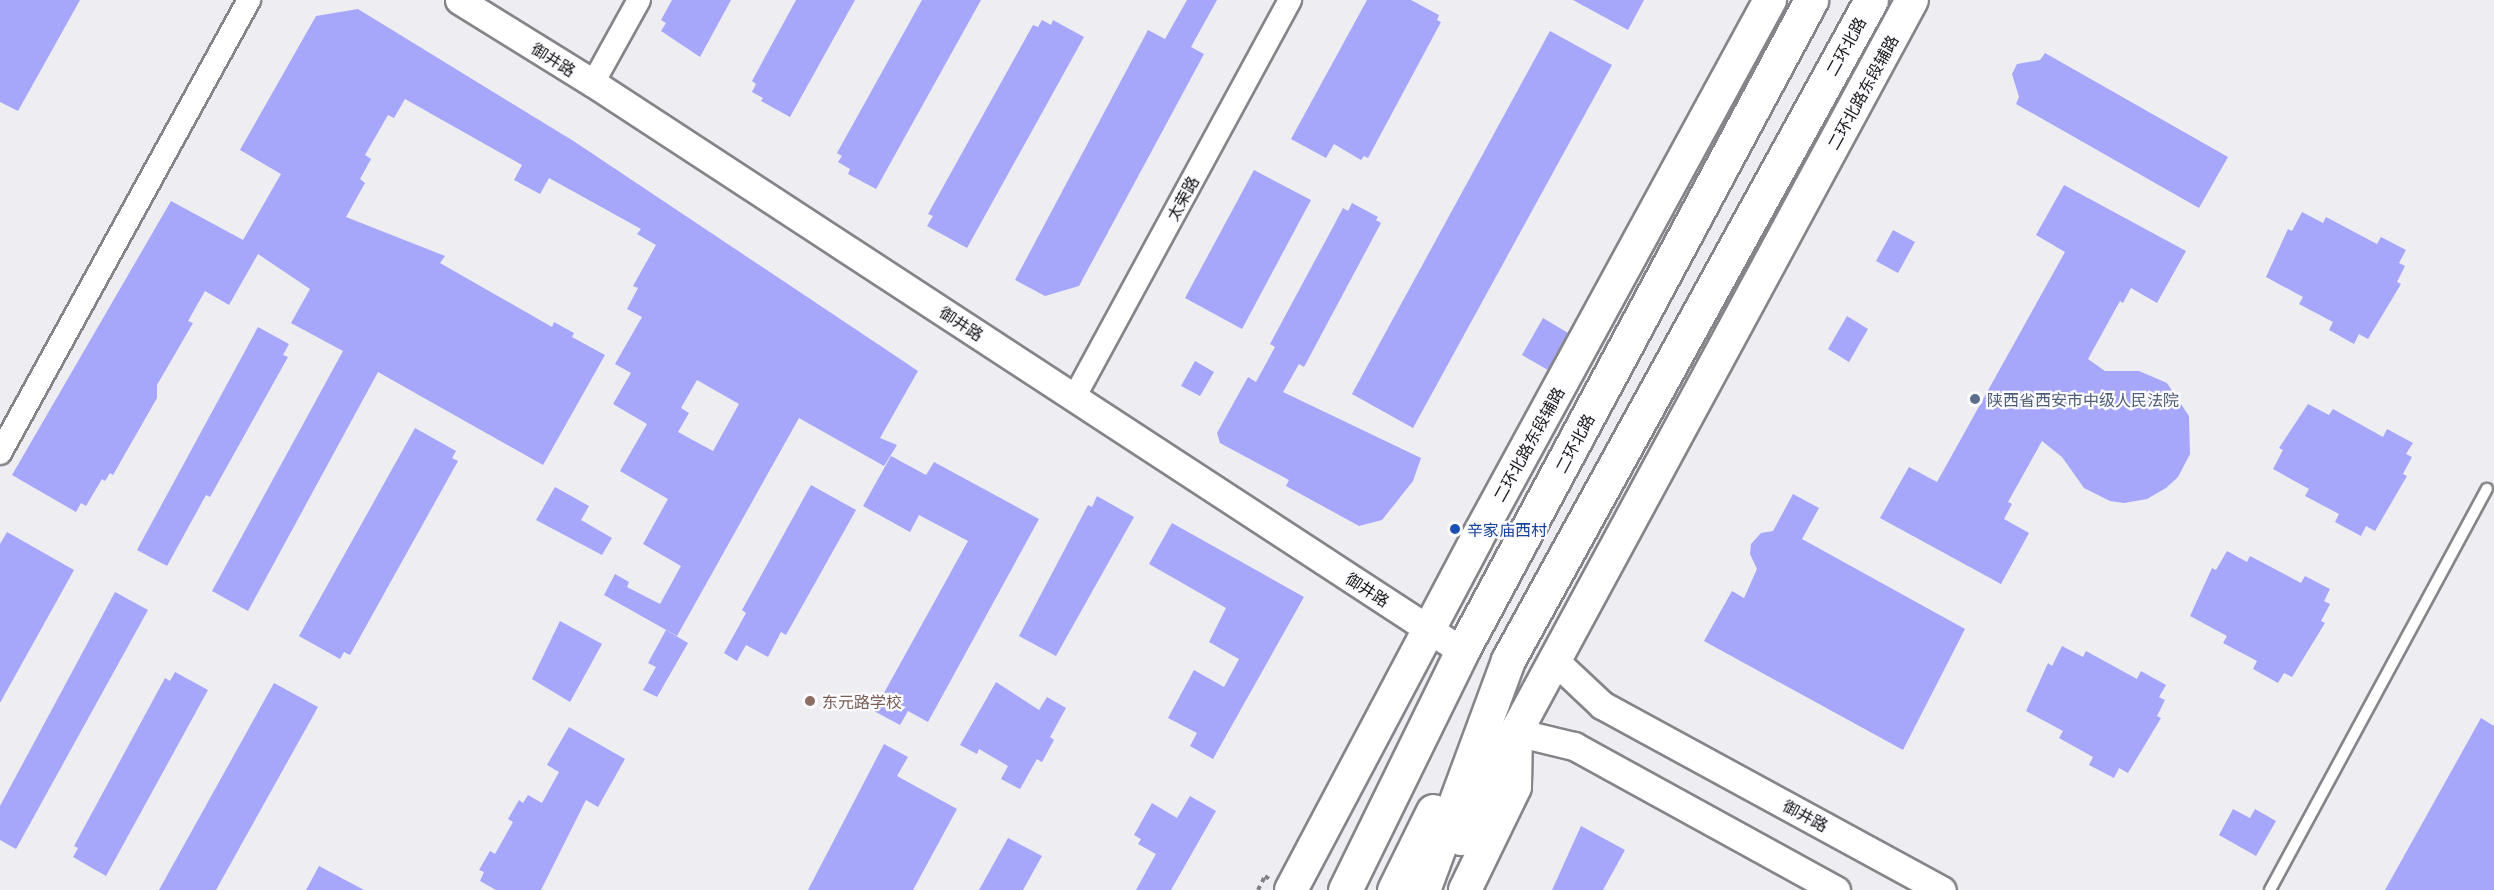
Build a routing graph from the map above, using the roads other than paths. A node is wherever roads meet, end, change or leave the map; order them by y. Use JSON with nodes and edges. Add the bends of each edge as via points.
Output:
{"nodes":[{"id":1,"x":249,"y":0,"type":"edge"},
{"id":2,"x":459,"y":0,"type":"edge"},
{"id":3,"x":639,"y":0,"type":"edge"},
{"id":4,"x":1290,"y":0,"type":"edge"},
{"id":5,"x":1770,"y":0,"type":"edge"},
{"id":6,"x":1811,"y":0,"type":"edge"},
{"id":7,"x":1871,"y":0,"type":"edge"},
{"id":8,"x":1912,"y":0,"type":"edge"},
{"id":9,"x":593,"y":83,"type":"junction"},
{"id":10,"x":1075,"y":396,"type":"junction"},
{"id":11,"x":0,"y":453,"type":"edge"},
{"id":12,"x":2487,"y":489,"type":"dead end"},
{"id":13,"x":1428,"y":628,"type":"junction"},
{"id":14,"x":1462,"y":651,"type":"junction"},
{"id":15,"x":1554,"y":659,"type":"junction"},
{"id":16,"x":1508,"y":660,"type":"junction"},
{"id":17,"x":1516,"y":732,"type":"junction"},
{"id":18,"x":1291,"y":890,"type":"edge"},
{"id":19,"x":1345,"y":890,"type":"edge"},
{"id":20,"x":1394,"y":890,"type":"edge"},
{"id":21,"x":1424,"y":890,"type":"edge"},
{"id":22,"x":1434,"y":890,"type":"edge"},
{"id":23,"x":1465,"y":890,"type":"edge"},
{"id":24,"x":1836,"y":890,"type":"edge"},
{"id":25,"x":1942,"y":890,"type":"edge"},
{"id":26,"x":2270,"y":890,"type":"edge"}],
"edges":[{"from":1,"to":11,"type":"street"},
{"from":2,"to":9,"type":"street","name":"御井路"},
{"from":3,"to":9,"type":"street"},
{"from":4,"to":10,"type":"street","name":"太荣路"},
{"from":5,"to":13,"type":"main road","name":"二环北路东段辅路"},
{"from":6,"to":14,"type":"highway","name":"二环北路"},
{"from":7,"to":16,"type":"highway","name":"二环北路"},
{"from":8,"to":15,"type":"main road","name":"二环北路东段辅路"},
{"from":9,"to":10,"type":"street","name":"御井路"},
{"from":10,"to":13,"type":"street","name":"御井路"},
{"from":12,"to":26,"type":"lane"},
{"from":13,"to":14,"type":"street","name":"御井路"},
{"from":13,"to":18,"type":"main road","name":"二环北路东段辅路"},
{"from":14,"to":19,"type":"highway","name":"二环北路"},
{"from":15,"to":17,"type":"main road","name":"二环北路东段辅路"},
{"from":15,"to":25,"type":"street","name":"御井路","via":[[1602,705]]},
{"from":16,"to":20,"type":"highway","name":"二环北路"},
{"from":16,"to":21,"type":"highway","name":"二环北路"},
{"from":17,"to":22,"type":"highway"},
{"from":17,"to":23,"type":"main road","name":"二环北路东段辅路","via":[[1515,786]]},
{"from":17,"to":24,"type":"street","via":[[1574,746]]}]}
